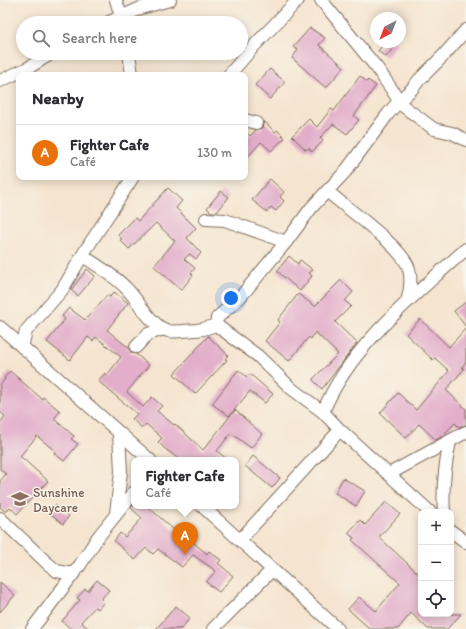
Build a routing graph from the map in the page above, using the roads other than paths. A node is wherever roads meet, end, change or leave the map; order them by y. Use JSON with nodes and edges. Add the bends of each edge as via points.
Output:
{"nodes":[{"id":1,"x":116,"y":0,"type":"edge"},
{"id":2,"x":170,"y":0,"type":"edge"},
{"id":3,"x":298,"y":0,"type":"edge"},
{"id":4,"x":321,"y":0,"type":"edge"},
{"id":5,"x":121,"y":16,"type":"edge"},
{"id":6,"x":128,"y":16,"type":"edge"},
{"id":7,"x":466,"y":30,"type":"edge"},
{"id":8,"x":248,"y":53,"type":"edge"},
{"id":9,"x":41,"y":60,"type":"edge"},
{"id":10,"x":130,"y":60,"type":"edge"},
{"id":11,"x":242,"y":60,"type":"edge"},
{"id":12,"x":19,"y":72,"type":"edge"},
{"id":13,"x":132,"y":72,"type":"edge"},
{"id":14,"x":232,"y":72,"type":"edge"},
{"id":15,"x":16,"y":74,"type":"edge"},
{"id":16,"x":0,"y":81,"type":"edge"},
{"id":17,"x":399,"y":101,"type":"junction"},
{"id":18,"x":466,"y":140,"type":"edge"},
{"id":19,"x":131,"y":180,"type":"edge"},
{"id":20,"x":327,"y":191,"type":"junction"},
{"id":21,"x":206,"y":219,"type":"dead end"},
{"id":22,"x":286,"y":242,"type":"junction"},
{"id":23,"x":466,"y":249,"type":"edge"},
{"id":24,"x":83,"y":256,"type":"junction"},
{"id":25,"x":407,"y":302,"type":"junction"},
{"id":26,"x":216,"y":325,"type":"junction"},
{"id":27,"x":0,"y":327,"type":"edge"},
{"id":28,"x":164,"y":329,"type":"junction"},
{"id":29,"x":22,"y":347,"type":"junction"},
{"id":30,"x":136,"y":347,"type":"dead end"},
{"id":31,"x":324,"y":412,"type":"junction"},
{"id":32,"x":340,"y":430,"type":"junction"},
{"id":33,"x":466,"y":432,"type":"edge"},
{"id":34,"x":119,"y":433,"type":"junction"},
{"id":35,"x":450,"y":441,"type":"junction"},
{"id":36,"x":147,"y":457,"type":"edge"},
{"id":37,"x":389,"y":474,"type":"junction"},
{"id":38,"x":131,"y":496,"type":"edge"},
{"id":39,"x":205,"y":509,"type":"edge"},
{"id":40,"x":427,"y":509,"type":"edge"},
{"id":41,"x":444,"y":509,"type":"edge"},
{"id":42,"x":116,"y":513,"type":"junction"},
{"id":43,"x":0,"y":518,"type":"edge"},
{"id":44,"x":454,"y":533,"type":"edge"},
{"id":45,"x":240,"y":540,"type":"junction"},
{"id":46,"x":466,"y":542,"type":"edge"},
{"id":47,"x":272,"y":570,"type":"junction"},
{"id":48,"x":73,"y":574,"type":"junction"},
{"id":49,"x":32,"y":629,"type":"edge"},
{"id":50,"x":213,"y":629,"type":"edge"},
{"id":51,"x":338,"y":629,"type":"edge"}],
"edges":[{"from":1,"to":5,"type":"street"},
{"from":2,"to":6,"type":"street","via":[[141,8]]},
{"from":3,"to":8,"type":"street"},
{"from":4,"to":17,"type":"street","via":[[377,68]]},
{"from":7,"to":17,"type":"street"},
{"from":9,"to":12,"type":"street"},
{"from":10,"to":13,"type":"street"},
{"from":11,"to":14,"type":"street"},
{"from":15,"to":16,"type":"street"},
{"from":17,"to":18,"type":"street","via":[[434,129],[452,133]]},
{"from":17,"to":20,"type":"street","via":[[345,172]]},
{"from":19,"to":24,"type":"street"},
{"from":20,"to":22,"type":"street"},
{"from":20,"to":25,"type":"street","via":[[375,230],[405,260],[411,278]]},
{"from":21,"to":22,"type":"street","via":[[225,220]]},
{"from":22,"to":26,"type":"street","via":[[242,295],[217,318]]},
{"from":23,"to":25,"type":"street"},
{"from":24,"to":28,"type":"street","via":[[117,279]]},
{"from":24,"to":29,"type":"street","via":[[56,298],[26,331]]},
{"from":25,"to":31,"type":"street","via":[[345,370]]},
{"from":26,"to":28,"type":"street","via":[[201,331]]},
{"from":26,"to":31,"type":"street","via":[[258,356],[292,389]]},
{"from":27,"to":29,"type":"street"},
{"from":28,"to":30,"type":"street","via":[[148,334]]},
{"from":29,"to":34,"type":"street"},
{"from":31,"to":32,"type":"street"},
{"from":32,"to":37,"type":"street"},
{"from":32,"to":45,"type":"street"},
{"from":33,"to":35,"type":"street"},
{"from":34,"to":36,"type":"street"},
{"from":34,"to":42,"type":"street","via":[[121,472]]},
{"from":35,"to":37,"type":"street"},
{"from":35,"to":41,"type":"street","via":[[444,481]]},
{"from":37,"to":40,"type":"street"},
{"from":38,"to":42,"type":"street"},
{"from":39,"to":45,"type":"street"},
{"from":42,"to":48,"type":"street"},
{"from":43,"to":48,"type":"street","via":[[57,572]]},
{"from":44,"to":46,"type":"street"},
{"from":45,"to":47,"type":"street"},
{"from":47,"to":50,"type":"street"},
{"from":47,"to":51,"type":"street"},
{"from":48,"to":49,"type":"street"}]}
